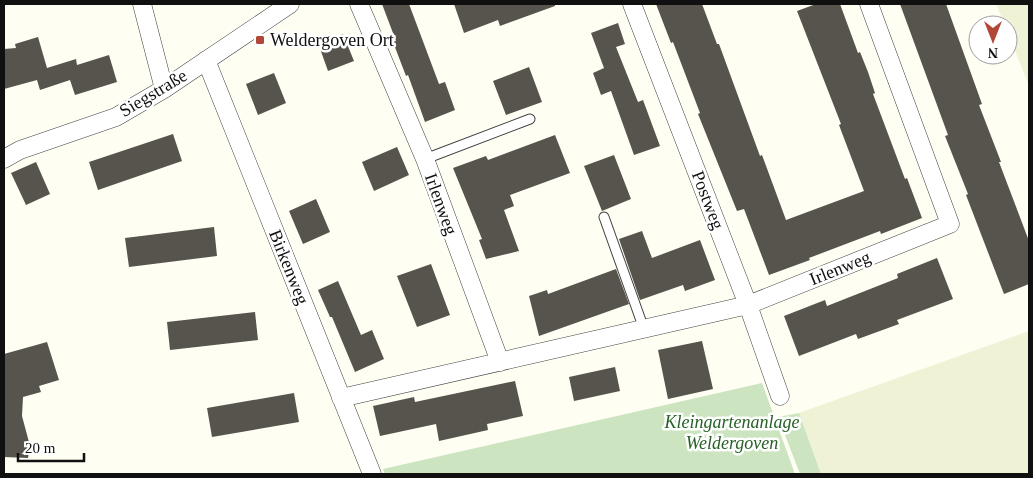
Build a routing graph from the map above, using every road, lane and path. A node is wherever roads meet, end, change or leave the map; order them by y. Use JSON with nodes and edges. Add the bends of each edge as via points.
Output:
{"nodes":[{"id":1,"x":142,"y":4,"type":"edge"},
{"id":2,"x":290,"y":4,"type":"edge"},
{"id":3,"x":358,"y":4,"type":"edge"},
{"id":4,"x":632,"y":4,"type":"edge"},
{"id":5,"x":869,"y":4,"type":"edge"},
{"id":6,"x":206,"y":60,"type":"junction"},
{"id":7,"x":164,"y":89,"type":"junction"},
{"id":8,"x":530,"y":119,"type":"dead end"},
{"id":9,"x":4,"y":159,"type":"edge"},
{"id":10,"x":425,"y":159,"type":"junction"},
{"id":11,"x":604,"y":217,"type":"dead end"},
{"id":12,"x":748,"y":305,"type":"junction"},
{"id":13,"x":644,"y":329,"type":"junction"},
{"id":14,"x":500,"y":362,"type":"junction"},
{"id":15,"x":780,"y":396,"type":"dead end"},
{"id":16,"x":341,"y":398,"type":"junction"},
{"id":17,"x":372,"y":474,"type":"edge"}],
"edges":[{"from":1,"to":7,"type":"street"},
{"from":2,"to":6,"type":"street","name":"Siegstraße"},
{"from":3,"to":10,"type":"street"},
{"from":4,"to":12,"type":"street","name":"Postweg"},
{"from":5,"to":12,"type":"street","name":"Irlenweg","via":[[950,224]]},
{"from":6,"to":7,"type":"street","name":"Siegstraße"},
{"from":6,"to":16,"type":"street","name":"Birkenweg"},
{"from":7,"to":9,"type":"street","name":"Siegstraße","via":[[116,117],[20,150]]},
{"from":8,"to":10,"type":"lane"},
{"from":10,"to":14,"type":"street","name":"Irlenweg"},
{"from":11,"to":13,"type":"lane"},
{"from":12,"to":13,"type":"street","name":"Irlenweg"},
{"from":12,"to":15,"type":"street","name":"Postweg"},
{"from":13,"to":14,"type":"street","name":"Irlenweg"},
{"from":14,"to":16,"type":"street","name":"Irlenweg"},
{"from":16,"to":17,"type":"street","name":"Birkenweg"}]}
